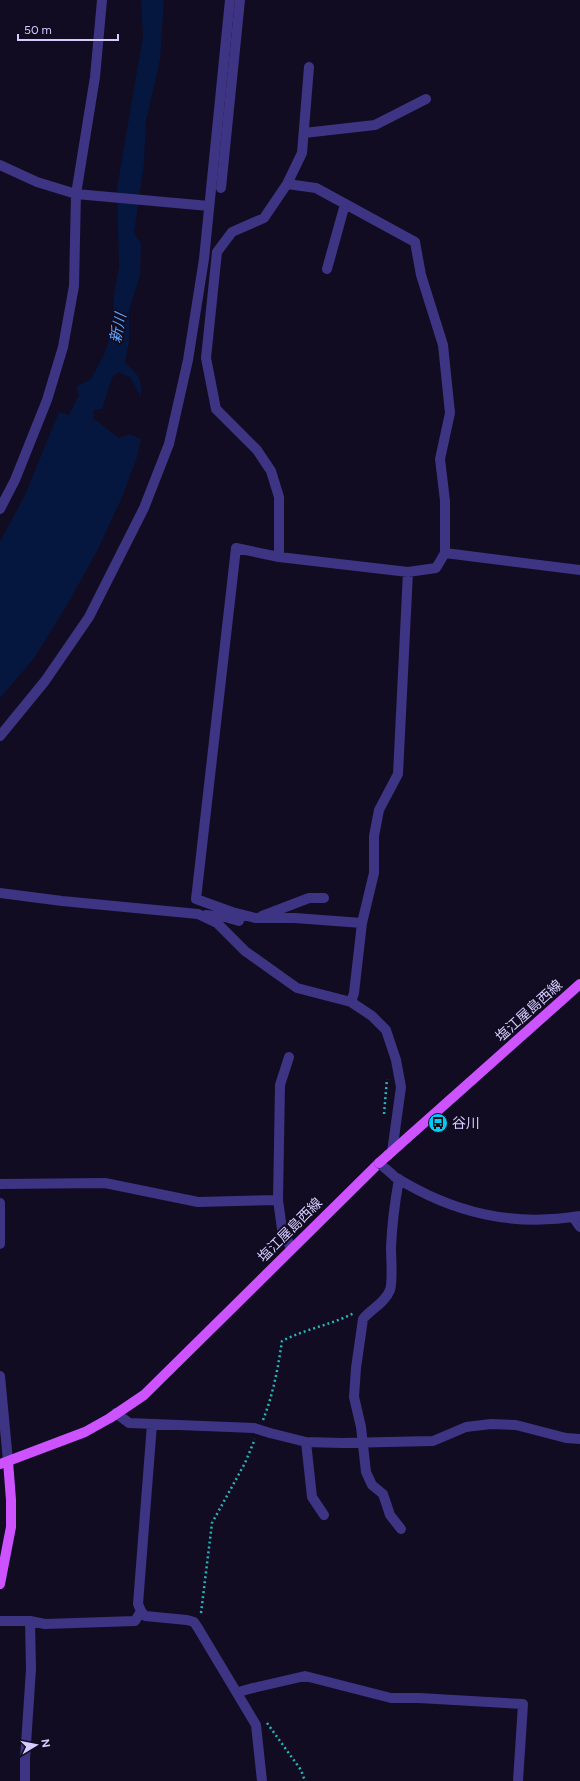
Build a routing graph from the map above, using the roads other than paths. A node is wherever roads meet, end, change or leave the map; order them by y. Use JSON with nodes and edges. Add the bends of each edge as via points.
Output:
{"nodes":[{"id":1,"x":102,"y":0,"type":"edge"},
{"id":2,"x":230,"y":0,"type":"edge"},
{"id":3,"x":240,"y":0,"type":"edge"},
{"id":4,"x":309,"y":67,"type":"dead end"},
{"id":5,"x":426,"y":99,"type":"dead end"},
{"id":6,"x":304,"y":133,"type":"junction"},
{"id":7,"x":0,"y":165,"type":"edge"},
{"id":8,"x":287,"y":184,"type":"junction"},
{"id":9,"x":221,"y":188,"type":"dead end"},
{"id":10,"x":81,"y":194,"type":"junction"},
{"id":11,"x":345,"y":204,"type":"junction"},
{"id":12,"x":209,"y":206,"type":"junction"},
{"id":13,"x":327,"y":269,"type":"dead end"},
{"id":14,"x":0,"y":509,"type":"edge"},
{"id":15,"x":445,"y":553,"type":"junction"},
{"id":16,"x":279,"y":557,"type":"junction"},
{"id":17,"x":580,"y":570,"type":"edge"},
{"id":18,"x":408,"y":572,"type":"junction"},
{"id":19,"x":0,"y":736,"type":"edge"},
{"id":20,"x":0,"y":893,"type":"edge"},
{"id":21,"x":324,"y":898,"type":"dead end"},
{"id":22,"x":198,"y":914,"type":"junction"},
{"id":23,"x":255,"y":918,"type":"junction"},
{"id":24,"x":362,"y":923,"type":"junction"},
{"id":25,"x":580,"y":984,"type":"edge"},
{"id":26,"x":351,"y":1002,"type":"junction"},
{"id":27,"x":289,"y":1057,"type":"dead end"},
{"id":28,"x":390,"y":1154,"type":"junction"},
{"id":29,"x":378,"y":1163,"type":"junction"},
{"id":30,"x":396,"y":1177,"type":"junction"},
{"id":31,"x":0,"y":1184,"type":"edge"},
{"id":32,"x":278,"y":1200,"type":"junction"},
{"id":33,"x":0,"y":1203,"type":"edge"},
{"id":34,"x":576,"y":1217,"type":"edge"},
{"id":35,"x":580,"y":1227,"type":"edge"},
{"id":36,"x":0,"y":1244,"type":"edge"},
{"id":37,"x":291,"y":1248,"type":"junction"},
{"id":38,"x":0,"y":1376,"type":"edge"},
{"id":39,"x":116,"y":1414,"type":"junction"},
{"id":40,"x":2,"y":1418,"type":"edge"},
{"id":41,"x":152,"y":1424,"type":"junction"},
{"id":42,"x":580,"y":1439,"type":"edge"},
{"id":43,"x":306,"y":1442,"type":"junction"},
{"id":44,"x":363,"y":1443,"type":"junction"},
{"id":45,"x":4,"y":1462,"type":"edge"},
{"id":46,"x":324,"y":1515,"type":"dead end"},
{"id":47,"x":401,"y":1529,"type":"dead end"},
{"id":48,"x":0,"y":1584,"type":"edge"},
{"id":49,"x":141,"y":1612,"type":"junction"},
{"id":50,"x":0,"y":1621,"type":"edge"},
{"id":51,"x":30,"y":1621,"type":"junction"},
{"id":52,"x":240,"y":1692,"type":"junction"},
{"id":53,"x":25,"y":1781,"type":"edge"},
{"id":54,"x":262,"y":1781,"type":"edge"},
{"id":55,"x":518,"y":1781,"type":"edge"}],
"edges":[{"from":1,"to":10,"type":"street"},
{"from":2,"to":12,"type":"street"},
{"from":3,"to":9,"type":"street"},
{"from":4,"to":6,"type":"street"},
{"from":5,"to":6,"type":"street","via":[[375,125]]},
{"from":6,"to":8,"type":"street","via":[[302,154]]},
{"from":7,"to":10,"type":"street","via":[[37,182]]},
{"from":8,"to":11,"type":"street","via":[[316,188]]},
{"from":8,"to":16,"type":"street","via":[[264,218],[232,232],[216,252],[206,358],[216,409],[257,450],[271,471],[279,497]]},
{"from":10,"to":12,"type":"street"},
{"from":10,"to":14,"type":"street","via":[[74,286],[63,347],[47,400],[15,480]]},
{"from":11,"to":13,"type":"street"},
{"from":11,"to":15,"type":"street","via":[[415,242],[421,275],[443,345],[450,413],[440,459],[445,501]]},
{"from":12,"to":19,"type":"street","via":[[204,259],[188,360],[169,444],[144,508],[89,617],[45,680]]},
{"from":15,"to":17,"type":"street"},
{"from":15,"to":18,"type":"street","via":[[436,568]]},
{"from":16,"to":18,"type":"street"},
{"from":16,"to":23,"type":"street","via":[[236,548],[196,899]]},
{"from":18,"to":24,"type":"street","via":[[398,774],[379,810],[374,836],[374,873]]},
{"from":20,"to":22,"type":"street"},
{"from":21,"to":23,"type":"street","via":[[309,898]]},
{"from":22,"to":23,"type":"street","via":[[244,922]]},
{"from":22,"to":26,"type":"street","via":[[217,923],[245,950],[297,988]]},
{"from":23,"to":24,"type":"street"},
{"from":24,"to":26,"type":"street"},
{"from":25,"to":28,"type":"main road","name":"塩江屋島西線"},
{"from":26,"to":28,"type":"street","via":[[372,1016],[386,1030],[396,1060],[401,1087]]},
{"from":27,"to":32,"type":"street","via":[[280,1084]]},
{"from":28,"to":29,"type":"main road","name":"塩江屋島西線","bridge":true},
{"from":29,"to":30,"type":"street","bridge":true},
{"from":29,"to":37,"type":"main road","name":"塩江屋島西線"},
{"from":30,"to":34,"type":"street","via":[[426,1195],[494,1218],[538,1220]]},
{"from":30,"to":44,"type":"street","via":[[391,1289],[383,1301],[363,1319],[356,1368],[354,1398]]},
{"from":31,"to":32,"type":"street","via":[[104,1183],[198,1202]]},
{"from":32,"to":37,"type":"street","via":[[282,1229]]},
{"from":33,"to":36,"type":"street"},
{"from":34,"to":35,"type":"street"},
{"from":37,"to":39,"type":"main road","name":"塩江屋島西線","via":[[169,1372],[144,1395]]},
{"from":38,"to":40,"type":"street"},
{"from":39,"to":41,"type":"street","via":[[129,1423]]},
{"from":39,"to":45,"type":"main road","name":"塩江屋島西線","via":[[85,1432]]},
{"from":40,"to":45,"type":"street"},
{"from":41,"to":43,"type":"street","bridge":true,"via":[[254,1428]]},
{"from":41,"to":49,"type":"street","via":[[138,1604]]},
{"from":42,"to":44,"type":"street","via":[[516,1426],[491,1424],[466,1427],[433,1441]]},
{"from":43,"to":44,"type":"street"},
{"from":43,"to":46,"type":"street","via":[[312,1497]]},
{"from":44,"to":47,"type":"street","via":[[366,1472],[372,1485],[383,1494],[390,1515]]},
{"from":45,"to":48,"type":"main road","via":[[11,1500],[11,1528]]},
{"from":49,"to":51,"type":"street","via":[[135,1620],[45,1624]]},
{"from":49,"to":52,"type":"street","via":[[145,1616],[194,1622]]},
{"from":50,"to":51,"type":"street"},
{"from":51,"to":53,"type":"street","via":[[31,1669]]},
{"from":52,"to":54,"type":"street","via":[[256,1725]]},
{"from":52,"to":55,"type":"street","bridge":true,"via":[[305,1676],[391,1698],[523,1704]]}]}
